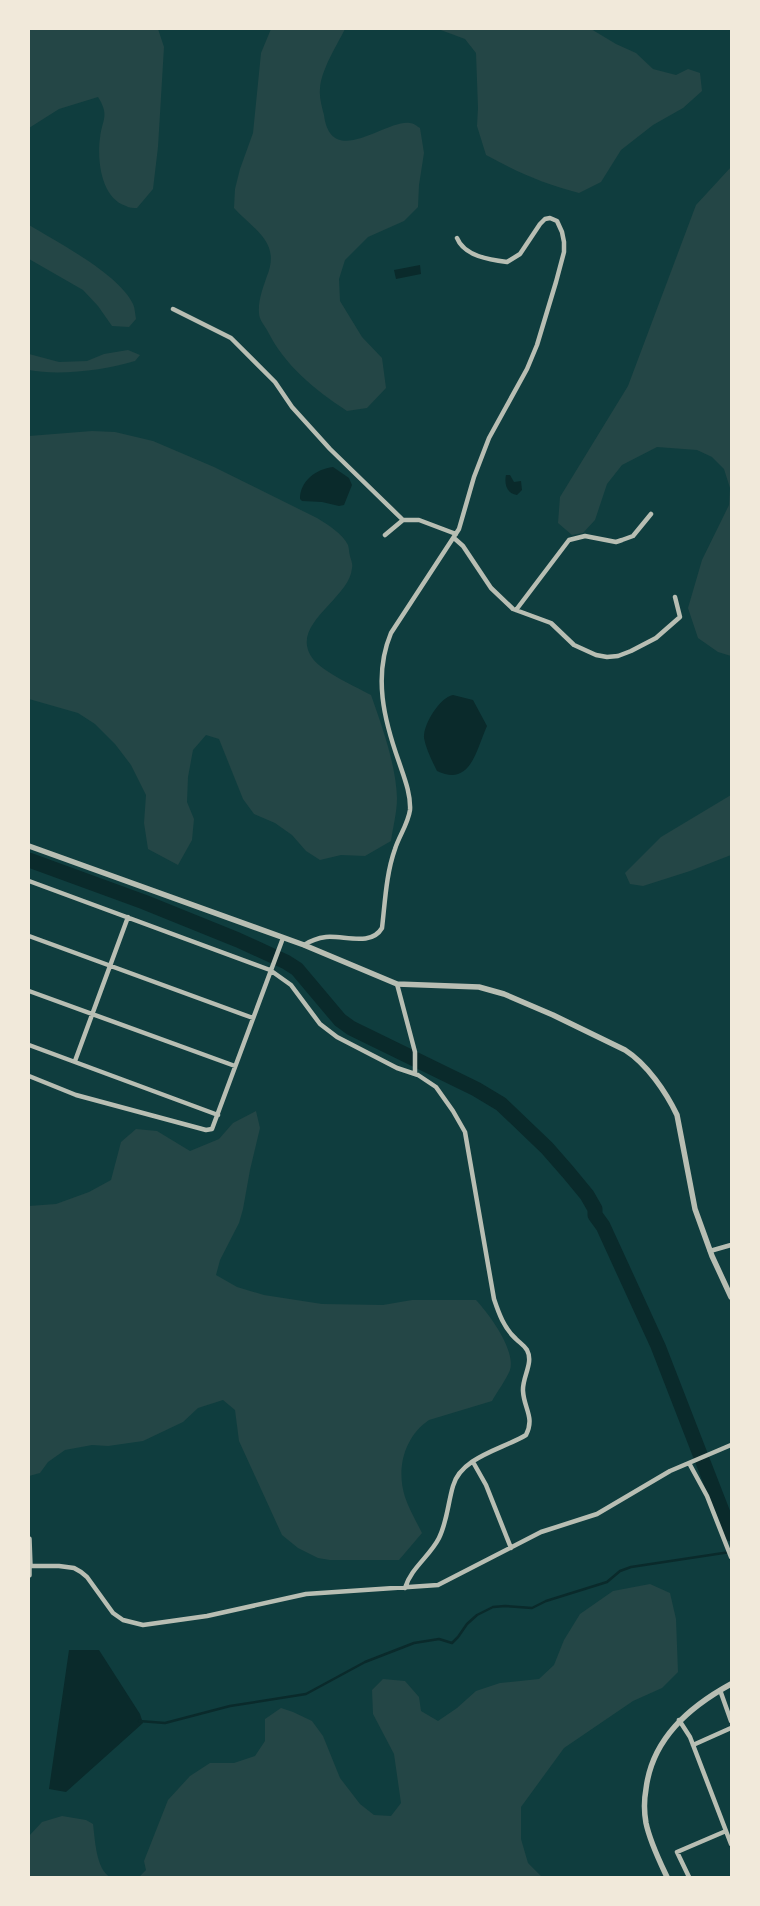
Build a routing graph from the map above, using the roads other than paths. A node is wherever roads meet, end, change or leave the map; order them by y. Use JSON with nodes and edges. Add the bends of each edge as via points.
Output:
{"nodes":[{"id":1,"x":457,"y":238,"type":"dead end"},
{"id":2,"x":173,"y":309,"type":"dead end"},
{"id":3,"x":651,"y":514,"type":"dead end"},
{"id":4,"x":403,"y":520,"type":"junction"},
{"id":5,"x":385,"y":535,"type":"dead end"},
{"id":6,"x":455,"y":536,"type":"junction"},
{"id":7,"x":675,"y":597,"type":"dead end"},
{"id":8,"x":516,"y":610,"type":"junction"},
{"id":9,"x":29,"y":846,"type":"edge"},
{"id":10,"x":29,"y":881,"type":"edge"},
{"id":11,"x":128,"y":918,"type":"junction"},
{"id":12,"x":29,"y":936,"type":"edge"},
{"id":13,"x":283,"y":938,"type":"junction"},
{"id":14,"x":304,"y":945,"type":"junction"},
{"id":15,"x":110,"y":966,"type":"junction"},
{"id":16,"x":270,"y":970,"type":"junction"},
{"id":17,"x":397,"y":984,"type":"junction"},
{"id":18,"x":29,"y":991,"type":"edge"},
{"id":19,"x":92,"y":1014,"type":"junction"},
{"id":20,"x":253,"y":1018,"type":"junction"},
{"id":21,"x":29,"y":1045,"type":"edge"},
{"id":22,"x":75,"y":1061,"type":"junction"},
{"id":23,"x":235,"y":1066,"type":"junction"},
{"id":24,"x":415,"y":1074,"type":"junction"},
{"id":25,"x":29,"y":1076,"type":"edge"},
{"id":26,"x":218,"y":1115,"type":"junction"},
{"id":27,"x":731,"y":1244,"type":"edge"},
{"id":28,"x":710,"y":1251,"type":"junction"},
{"id":29,"x":731,"y":1298,"type":"edge"},
{"id":30,"x":731,"y":1445,"type":"edge"},
{"id":31,"x":473,"y":1462,"type":"junction"},
{"id":32,"x":689,"y":1463,"type":"junction"},
{"id":33,"x":29,"y":1539,"type":"edge"},
{"id":34,"x":510,"y":1548,"type":"junction"},
{"id":35,"x":731,"y":1557,"type":"edge"},
{"id":36,"x":29,"y":1566,"type":"edge"},
{"id":37,"x":29,"y":1576,"type":"edge"},
{"id":38,"x":404,"y":1588,"type":"junction"},
{"id":39,"x":731,"y":1684,"type":"edge"},
{"id":40,"x":720,"y":1690,"type":"junction"},
{"id":41,"x":679,"y":1720,"type":"junction"},
{"id":42,"x":731,"y":1721,"type":"edge"},
{"id":43,"x":731,"y":1728,"type":"edge"},
{"id":44,"x":693,"y":1745,"type":"junction"},
{"id":45,"x":726,"y":1831,"type":"junction"},
{"id":46,"x":731,"y":1844,"type":"edge"},
{"id":47,"x":666,"y":1877,"type":"edge"},
{"id":48,"x":690,"y":1877,"type":"edge"}],
"edges":[{"from":1,"to":6,"type":"street","via":[[460,245],[480,257],[507,262],[520,254],[540,224],[550,218],[560,224],[564,252],[531,361],[489,438]]},
{"from":2,"to":4,"type":"street","via":[[231,338],[275,382],[292,407],[330,449]]},
{"from":3,"to":8,"type":"street","via":[[633,536],[616,542],[585,536],[569,540]]},
{"from":4,"to":5,"type":"street"},
{"from":4,"to":6,"type":"street","via":[[419,520]]},
{"from":6,"to":8,"type":"street","via":[[491,588]]},
{"from":6,"to":14,"type":"street","via":[[391,633],[383,655],[384,711],[410,810],[394,850],[382,928],[370,938],[326,937]]},
{"from":7,"to":8,"type":"street","via":[[680,618],[656,638],[631,651],[607,658],[574,645],[550,623]]},
{"from":9,"to":13,"type":"street"},
{"from":10,"to":11,"type":"street"},
{"from":11,"to":15,"type":"street"},
{"from":11,"to":16,"type":"street"},
{"from":12,"to":15,"type":"street"},
{"from":13,"to":14,"type":"street"},
{"from":13,"to":16,"type":"street"},
{"from":14,"to":17,"type":"street"},
{"from":15,"to":19,"type":"street"},
{"from":15,"to":20,"type":"street"},
{"from":16,"to":20,"type":"street"},
{"from":16,"to":24,"type":"street","via":[[291,985],[320,1024],[337,1037]]},
{"from":17,"to":24,"type":"street","via":[[415,1052]]},
{"from":17,"to":28,"type":"street","via":[[479,987],[504,994],[635,1056],[677,1115],[695,1209]]},
{"from":18,"to":19,"type":"street"},
{"from":19,"to":22,"type":"street"},
{"from":19,"to":23,"type":"street"},
{"from":20,"to":23,"type":"street"},
{"from":21,"to":22,"type":"street"},
{"from":22,"to":26,"type":"street"},
{"from":23,"to":26,"type":"street"},
{"from":24,"to":31,"type":"street","via":[[436,1087],[464,1132],[494,1299],[507,1328],[528,1350],[529,1356],[523,1391],[531,1423],[526,1435]]},
{"from":25,"to":26,"type":"street","via":[[76,1095],[206,1130],[212,1129]]},
{"from":27,"to":28,"type":"street"},
{"from":28,"to":29,"type":"street"},
{"from":30,"to":32,"type":"street"},
{"from":31,"to":34,"type":"street","via":[[486,1485]]},
{"from":31,"to":38,"type":"street","via":[[458,1475],[439,1538],[407,1579]]},
{"from":32,"to":34,"type":"street","via":[[597,1514],[541,1532]]},
{"from":32,"to":35,"type":"street","via":[[707,1496]]},
{"from":33,"to":36,"type":"street"},
{"from":34,"to":38,"type":"street","via":[[438,1585]]},
{"from":36,"to":37,"type":"street"},
{"from":36,"to":38,"type":"street","via":[[74,1568],[87,1577],[113,1613],[123,1620],[143,1625],[206,1616],[306,1594]]},
{"from":39,"to":40,"type":"street"},
{"from":40,"to":41,"type":"street"},
{"from":40,"to":42,"type":"street"},
{"from":41,"to":44,"type":"street"},
{"from":41,"to":47,"type":"street","via":[[658,1748],[647,1778],[645,1796],[646,1823]]},
{"from":43,"to":44,"type":"street"},
{"from":44,"to":45,"type":"street"},
{"from":45,"to":46,"type":"street"},
{"from":45,"to":48,"type":"street","via":[[677,1852]]}]}
